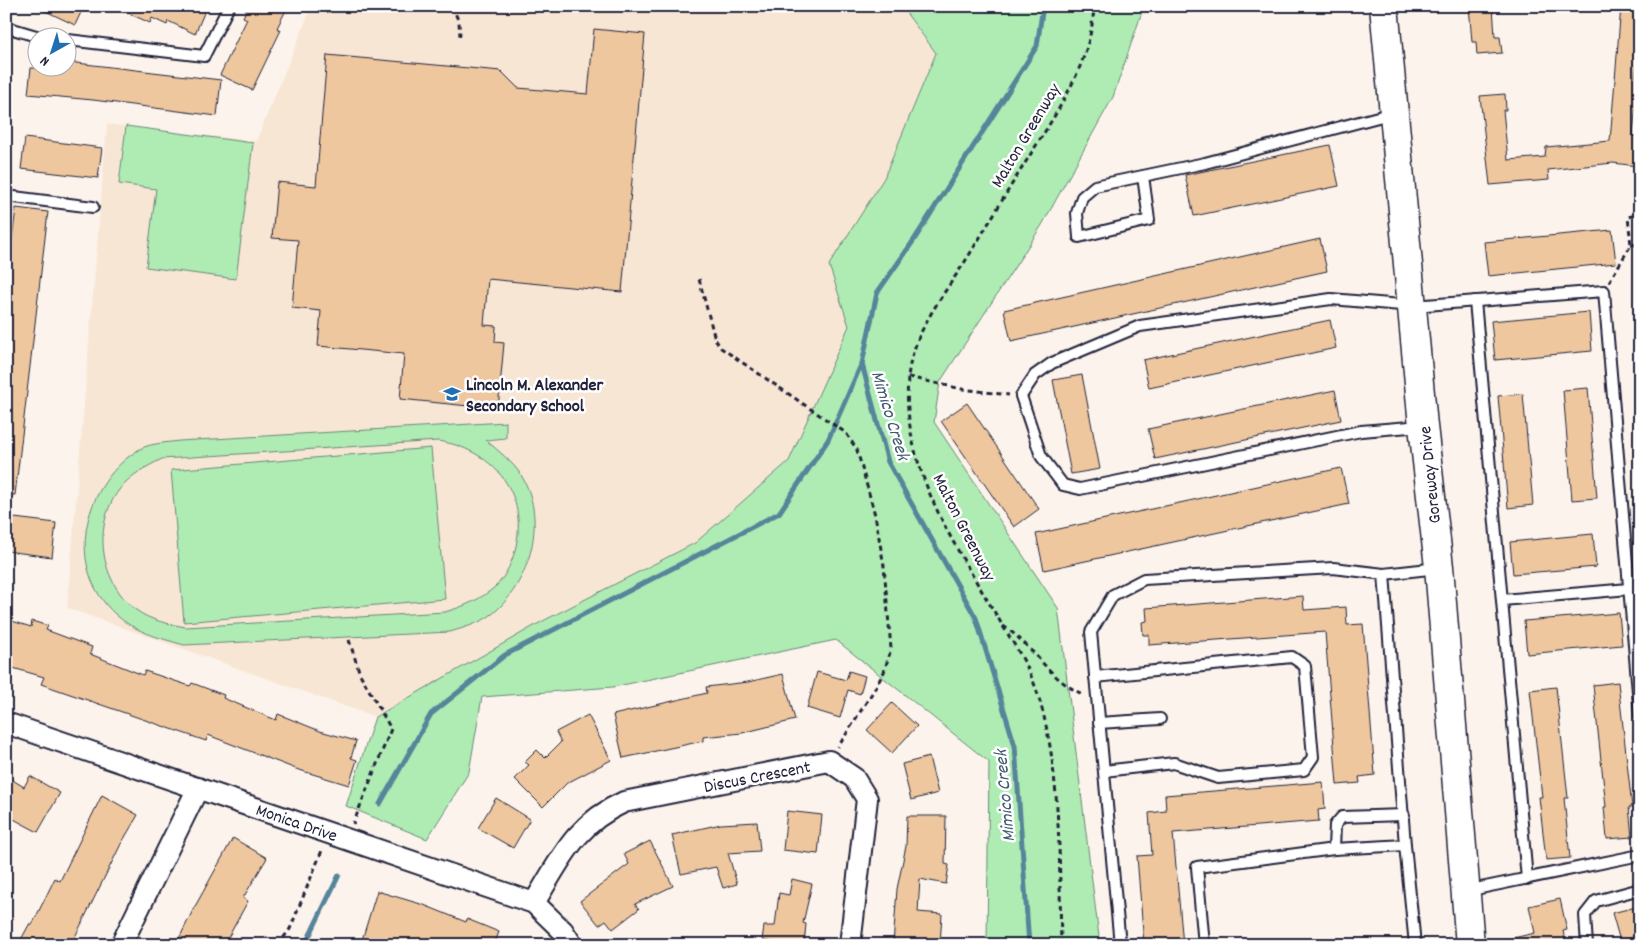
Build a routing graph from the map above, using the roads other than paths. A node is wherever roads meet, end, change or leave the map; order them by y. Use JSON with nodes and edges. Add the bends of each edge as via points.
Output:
{"nodes":[{"id":1,"x":229,"y":6,"type":"edge"},
{"id":2,"x":1384,"y":6,"type":"edge"},
{"id":3,"x":6,"y":26,"type":"edge"},
{"id":4,"x":28,"y":33,"type":"edge"},
{"id":5,"x":78,"y":41,"type":"edge"},
{"id":6,"x":1394,"y":112,"type":"junction"},
{"id":7,"x":1143,"y":176,"type":"junction"},
{"id":8,"x":6,"y":196,"type":"edge"},
{"id":9,"x":93,"y":207,"type":"dead end"},
{"id":10,"x":1475,"y":301,"type":"junction"},
{"id":11,"x":1413,"y":306,"type":"junction"},
{"id":12,"x":1423,"y":426,"type":"junction"},
{"id":13,"x":1439,"y":568,"type":"junction"},
{"id":14,"x":1384,"y":574,"type":"junction"},
{"id":15,"x":1629,"y":588,"type":"junction"},
{"id":16,"x":1502,"y":600,"type":"junction"},
{"id":17,"x":1095,"y":678,"type":"junction"},
{"id":18,"x":1640,"y":716,"type":"edge"},
{"id":19,"x":1160,"y":719,"type":"dead end"},
{"id":20,"x":6,"y":722,"type":"edge"},
{"id":21,"x":1099,"y":723,"type":"junction"},
{"id":22,"x":1104,"y":771,"type":"junction"},
{"id":23,"x":198,"y":788,"type":"junction"},
{"id":24,"x":1404,"y":815,"type":"junction"},
{"id":25,"x":1405,"y":845,"type":"junction"},
{"id":26,"x":1334,"y":849,"type":"junction"},
{"id":27,"x":1640,"y":855,"type":"edge"},
{"id":28,"x":1527,"y":879,"type":"junction"},
{"id":29,"x":1640,"y":889,"type":"edge"},
{"id":30,"x":1465,"y":891,"type":"junction"},
{"id":31,"x":534,"y":903,"type":"junction"},
{"id":32,"x":121,"y":945,"type":"edge"},
{"id":33,"x":572,"y":945,"type":"edge"},
{"id":34,"x":850,"y":945,"type":"edge"},
{"id":35,"x":1120,"y":945,"type":"edge"},
{"id":36,"x":1204,"y":945,"type":"edge"},
{"id":37,"x":1415,"y":945,"type":"edge"},
{"id":38,"x":1470,"y":945,"type":"edge"},
{"id":39,"x":1587,"y":945,"type":"edge"}],
"edges":[{"from":1,"to":5,"type":"lane","via":[[204,56]]},
{"from":2,"to":6,"type":"main road","name":"Goreway Drive"},
{"from":3,"to":4,"type":"lane"},
{"from":6,"to":7,"type":"lane","via":[[1205,163]]},
{"from":6,"to":11,"type":"main road","name":"Goreway Drive"},
{"from":7,"to":7,"type":"lane","via":[[1095,186],[1082,198],[1077,213],[1079,236],[1149,220]]},
{"from":8,"to":9,"type":"lane"},
{"from":10,"to":11,"type":"lane"},
{"from":10,"to":15,"type":"lane","via":[[1604,291]]},
{"from":10,"to":16,"type":"lane"},
{"from":11,"to":12,"type":"main road","name":"Goreway Drive"},
{"from":11,"to":12,"type":"lane","via":[[1332,299],[1140,326],[1052,362],[1035,375],[1021,396],[1041,456],[1063,485],[1080,489],[1361,431]]},
{"from":12,"to":13,"type":"main road","name":"Goreway Drive"},
{"from":13,"to":14,"type":"lane"},
{"from":13,"to":30,"type":"main road","name":"Goreway Drive"},
{"from":14,"to":17,"type":"lane","via":[[1333,568],[1144,579],[1113,595],[1091,632]]},
{"from":14,"to":24,"type":"lane"},
{"from":15,"to":16,"type":"lane"},
{"from":15,"to":18,"type":"lane"},
{"from":16,"to":28,"type":"lane"},
{"from":17,"to":21,"type":"lane"},
{"from":17,"to":22,"type":"lane","via":[[1292,657],[1305,666],[1313,757],[1304,770],[1218,778],[1174,763]]},
{"from":19,"to":21,"type":"lane"},
{"from":20,"to":23,"type":"street","name":"Monica Drive"},
{"from":21,"to":22,"type":"lane"},
{"from":22,"to":35,"type":"lane"},
{"from":23,"to":31,"type":"street","name":"Monica Drive"},
{"from":23,"to":32,"type":"street"},
{"from":24,"to":25,"type":"lane"},
{"from":24,"to":26,"type":"lane","via":[[1342,817],[1335,825]]},
{"from":25,"to":26,"type":"lane"},
{"from":25,"to":37,"type":"lane"},
{"from":26,"to":36,"type":"lane","via":[[1197,867]]},
{"from":27,"to":28,"type":"lane"},
{"from":28,"to":30,"type":"lane"},
{"from":29,"to":39,"type":"lane","via":[[1596,901],[1585,915]]},
{"from":30,"to":38,"type":"main road","name":"Goreway Drive"},
{"from":31,"to":33,"type":"street","name":"Monica Drive","via":[[563,931]]},
{"from":31,"to":34,"type":"street","name":"Discus Crescent","via":[[570,843],[603,811],[624,802],[829,761],[854,778],[867,799]]}]}
